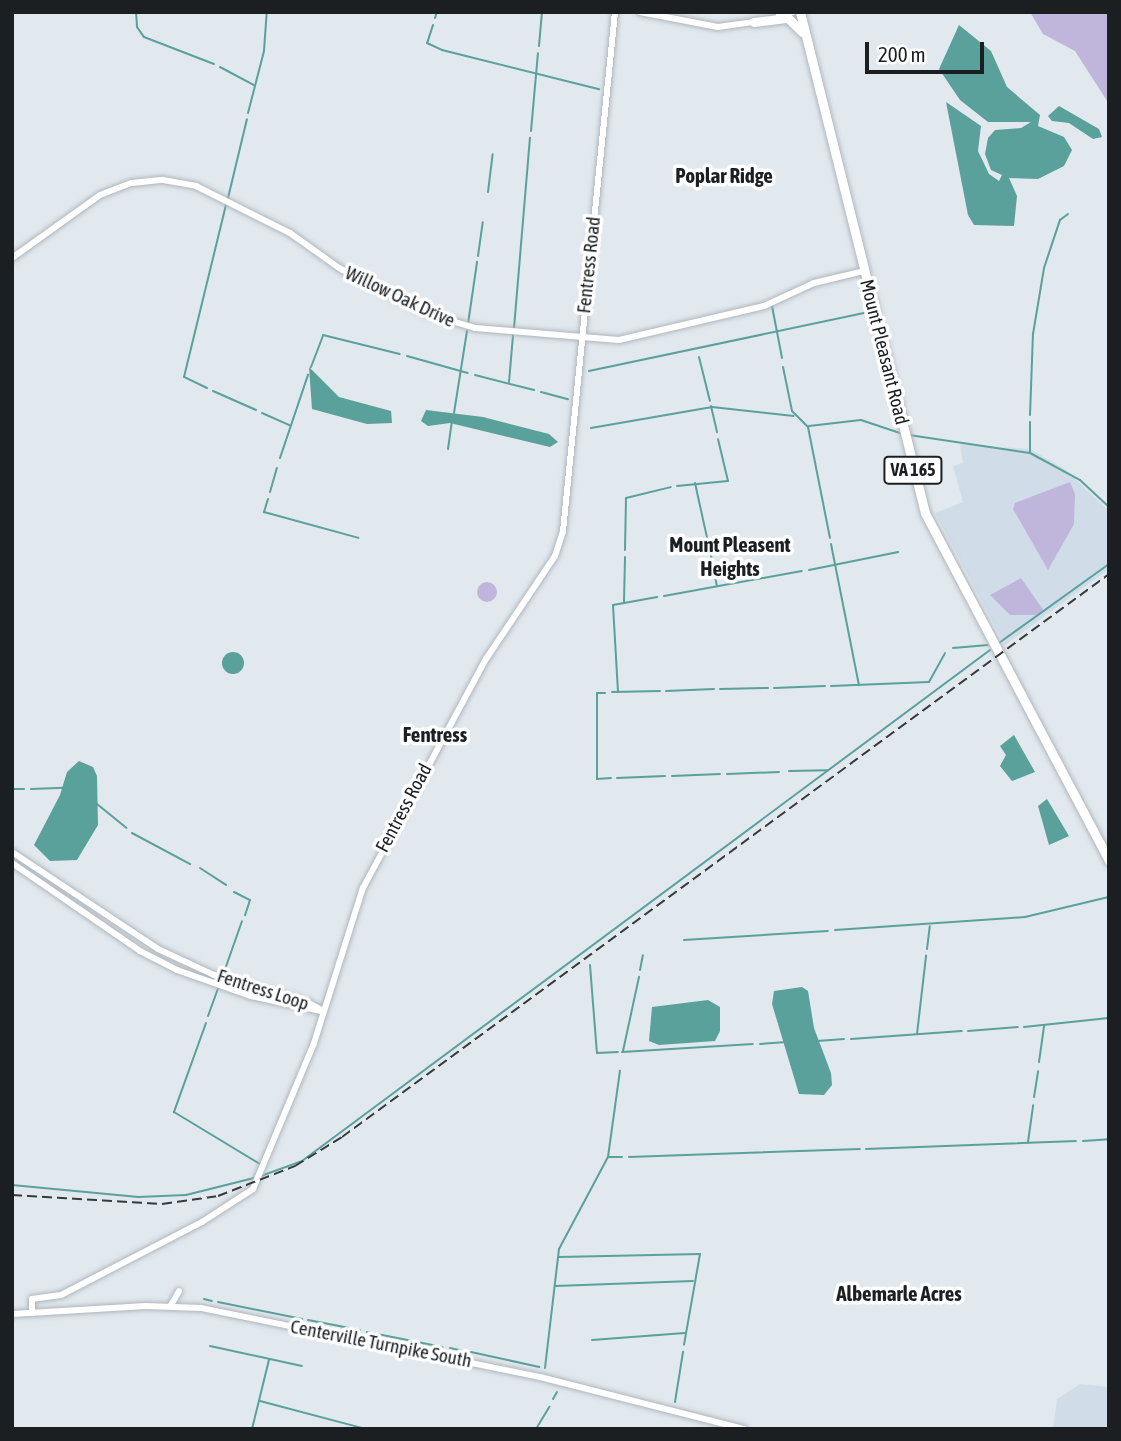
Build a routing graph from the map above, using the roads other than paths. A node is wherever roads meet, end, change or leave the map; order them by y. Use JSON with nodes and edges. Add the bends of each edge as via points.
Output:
{"nodes":[{"id":1,"x":615,"y":12,"type":"edge"},
{"id":2,"x":640,"y":12,"type":"edge"},
{"id":3,"x":793,"y":12,"type":"edge"},
{"id":4,"x":800,"y":12,"type":"edge"},
{"id":5,"x":781,"y":14,"type":"edge"},
{"id":6,"x":754,"y":22,"type":"junction"},
{"id":7,"x":807,"y":44,"type":"junction"},
{"id":8,"x":12,"y":258,"type":"edge"},
{"id":9,"x":864,"y":271,"type":"junction"},
{"id":10,"x":582,"y":338,"type":"junction"},
{"id":11,"x":12,"y":852,"type":"edge"},
{"id":12,"x":1109,"y":860,"type":"edge"},
{"id":13,"x":12,"y":863,"type":"edge"},
{"id":14,"x":323,"y":1011,"type":"junction"},
{"id":15,"x":179,"y":1291,"type":"dead end"},
{"id":16,"x":171,"y":1305,"type":"junction"},
{"id":17,"x":32,"y":1313,"type":"junction"},
{"id":18,"x":12,"y":1314,"type":"edge"},
{"id":19,"x":744,"y":1429,"type":"edge"}],
"edges":[{"from":1,"to":10,"type":"street","name":"Fentress Road"},
{"from":2,"to":6,"type":"street","via":[[718,27]]},
{"from":3,"to":5,"type":"street"},
{"from":4,"to":7,"type":"highway","name":"Mount Pleasant Road","number":"VA 165"},
{"from":5,"to":6,"type":"street"},
{"from":6,"to":7,"type":"highway","via":[[790,19]]},
{"from":7,"to":9,"type":"highway","name":"Mount Pleasant Road","number":"VA 165"},
{"from":8,"to":10,"type":"street","name":"Willow Oak Drive","via":[[110,190],[148,180],[174,181],[196,186],[281,228],[338,268],[448,323]]},
{"from":9,"to":10,"type":"street","name":"Willow Oak Drive","via":[[814,283],[764,306],[619,340]]},
{"from":9,"to":12,"type":"highway","name":"Mount Pleasant Road","number":"VA 165","via":[[927,520]]},
{"from":10,"to":14,"type":"street","name":"Fentress Road","via":[[560,544],[486,659],[377,860],[359,898]]},
{"from":11,"to":14,"type":"street","name":"Fentress Loop","via":[[158,949],[214,975],[307,1002]]},
{"from":13,"to":14,"type":"street","name":"Fentress Loop","via":[[140,951],[177,970],[251,996],[308,1012]]},
{"from":14,"to":17,"type":"street","name":"Fentress Road","via":[[304,1070],[251,1191],[61,1295],[32,1299]]},
{"from":15,"to":16,"type":"street"},
{"from":16,"to":17,"type":"street","name":"Centerville Turnpike South"},
{"from":16,"to":19,"type":"street","name":"Centerville Turnpike South","via":[[503,1369]]},
{"from":17,"to":18,"type":"street","name":"Centerville Turnpike South"}]}
